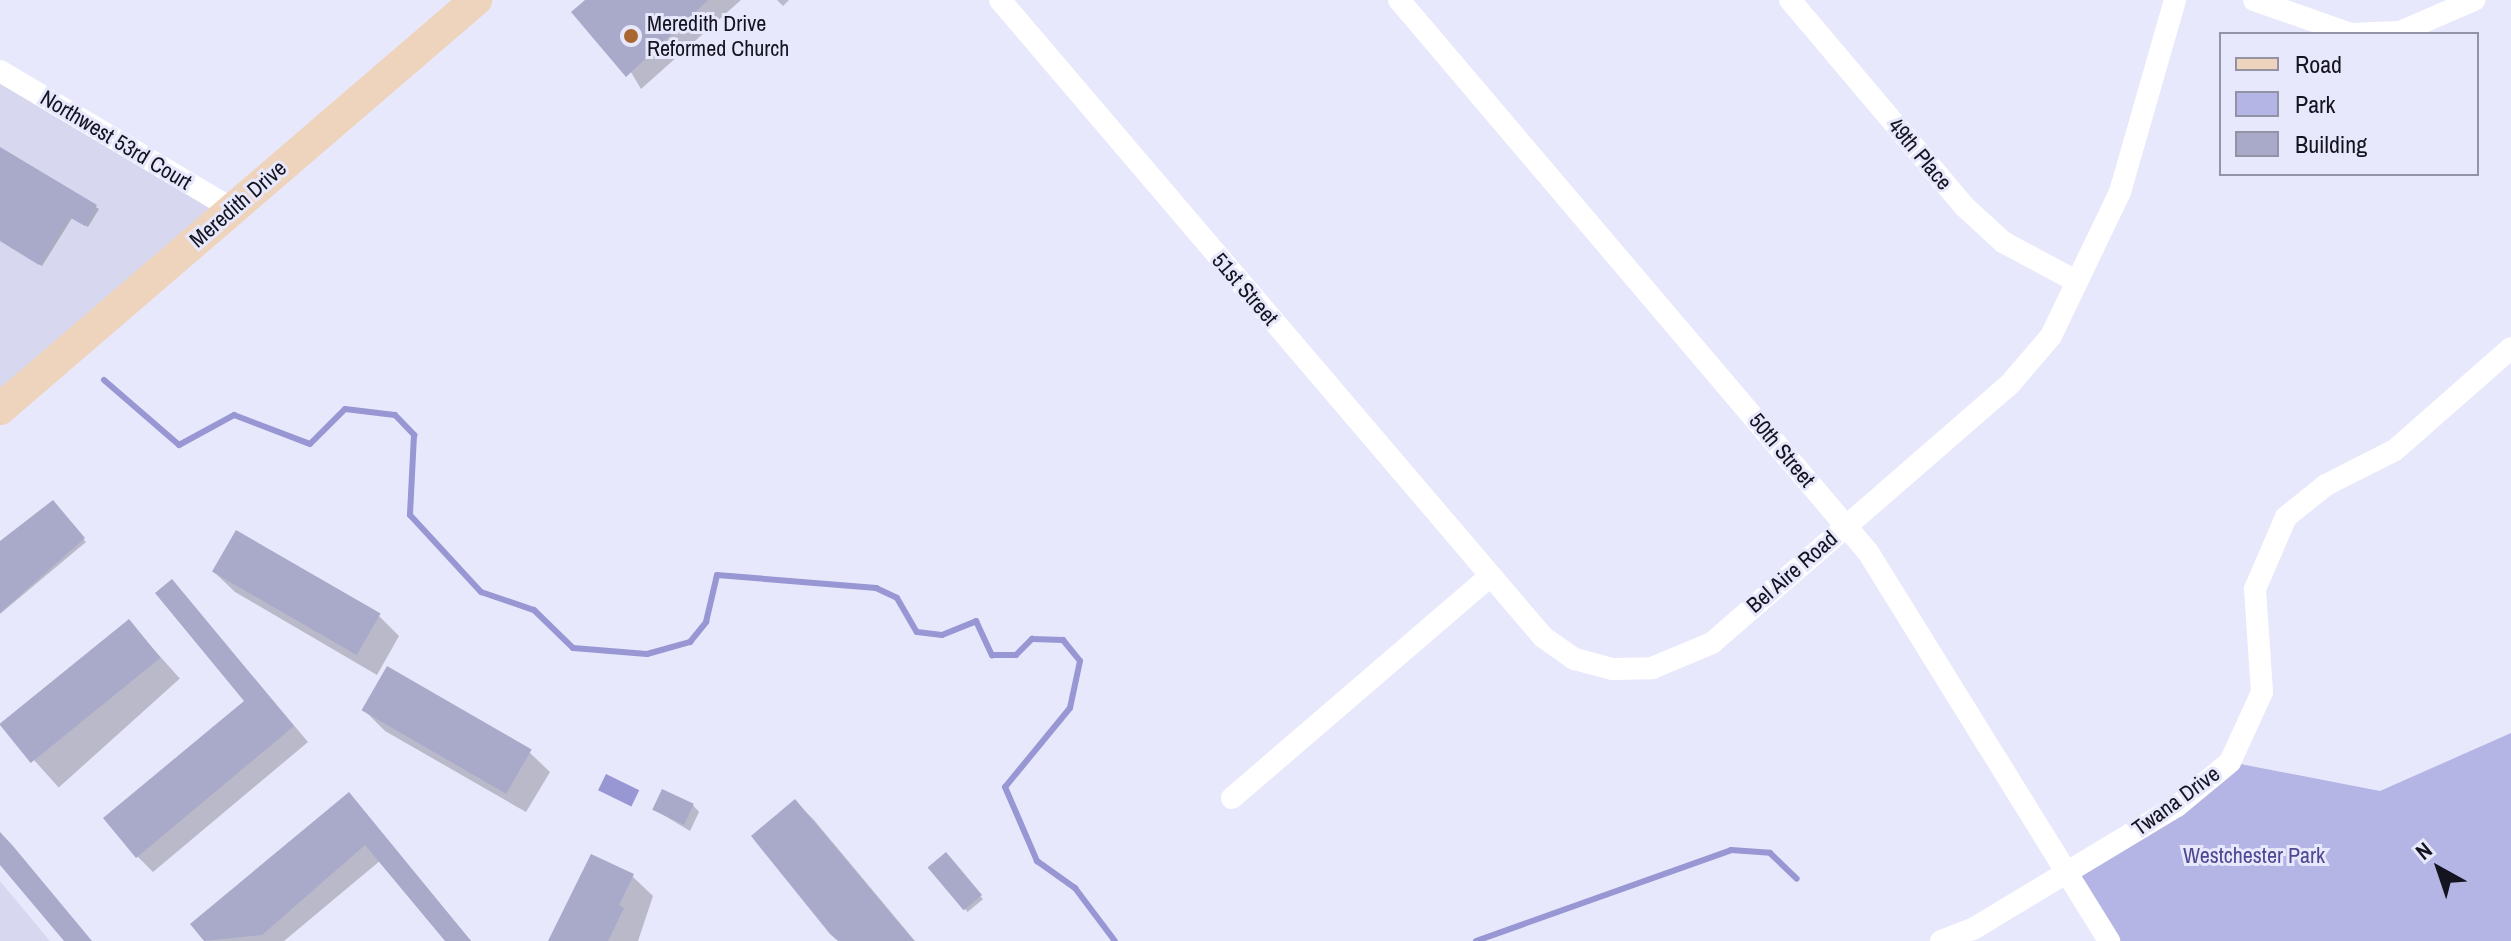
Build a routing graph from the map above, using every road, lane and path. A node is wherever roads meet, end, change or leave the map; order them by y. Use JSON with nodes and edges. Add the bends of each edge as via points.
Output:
{"nodes":[{"id":1,"x":476,"y":0,"type":"edge"},
{"id":2,"x":1399,"y":0,"type":"edge"},
{"id":3,"x":1790,"y":0,"type":"edge"},
{"id":4,"x":2175,"y":0,"type":"edge"},
{"id":5,"x":2254,"y":0,"type":"edge"},
{"id":6,"x":2474,"y":0,"type":"edge"},
{"id":7,"x":1000,"y":1,"type":"edge"},
{"id":8,"x":2345,"y":32,"type":"edge"},
{"id":9,"x":2400,"y":32,"type":"edge"},
{"id":10,"x":0,"y":71,"type":"edge"},
{"id":11,"x":232,"y":209,"type":"junction"},
{"id":12,"x":2074,"y":280,"type":"junction"},
{"id":13,"x":2511,"y":348,"type":"edge"},
{"id":14,"x":0,"y":409,"type":"edge"},
{"id":15,"x":1846,"y":525,"type":"junction"},
{"id":16,"x":1490,"y":576,"type":"junction"},
{"id":17,"x":1232,"y":798,"type":"dead end"},
{"id":18,"x":2070,"y":873,"type":"junction"},
{"id":19,"x":1941,"y":941,"type":"edge"},
{"id":20,"x":2109,"y":941,"type":"edge"}],
"edges":[{"from":1,"to":11,"type":"main road","name":"Meredith Drive"},
{"from":2,"to":15,"type":"street","name":"50th Street"},
{"from":3,"to":12,"type":"street","name":"49th Place","via":[[1965,207],[2003,242]]},
{"from":4,"to":12,"type":"street","name":"Bel Aire Road","via":[[2120,192],[2092,259]]},
{"from":5,"to":8,"type":"street"},
{"from":6,"to":9,"type":"street"},
{"from":7,"to":16,"type":"street","name":"51st Street"},
{"from":10,"to":11,"type":"street","name":"Northwest 53rd Court"},
{"from":11,"to":14,"type":"main road","name":"Meredith Drive"},
{"from":12,"to":15,"type":"street","name":"Bel Aire Road","via":[[2051,336],[2010,384]]},
{"from":13,"to":18,"type":"street","name":"Twana Drive","via":[[2395,450],[2326,485],[2286,517],[2255,589],[2262,692],[2244,742],[2202,789]]},
{"from":15,"to":16,"type":"street","name":"Bel Aire Road","via":[[1712,643],[1652,668],[1613,669],[1575,659],[1543,637]]},
{"from":15,"to":18,"type":"street","name":"50th Street","via":[[1915,617]]},
{"from":16,"to":17,"type":"street"},
{"from":18,"to":19,"type":"street","name":"Twana Drive"},
{"from":18,"to":20,"type":"street","name":"50th Street"}]}
